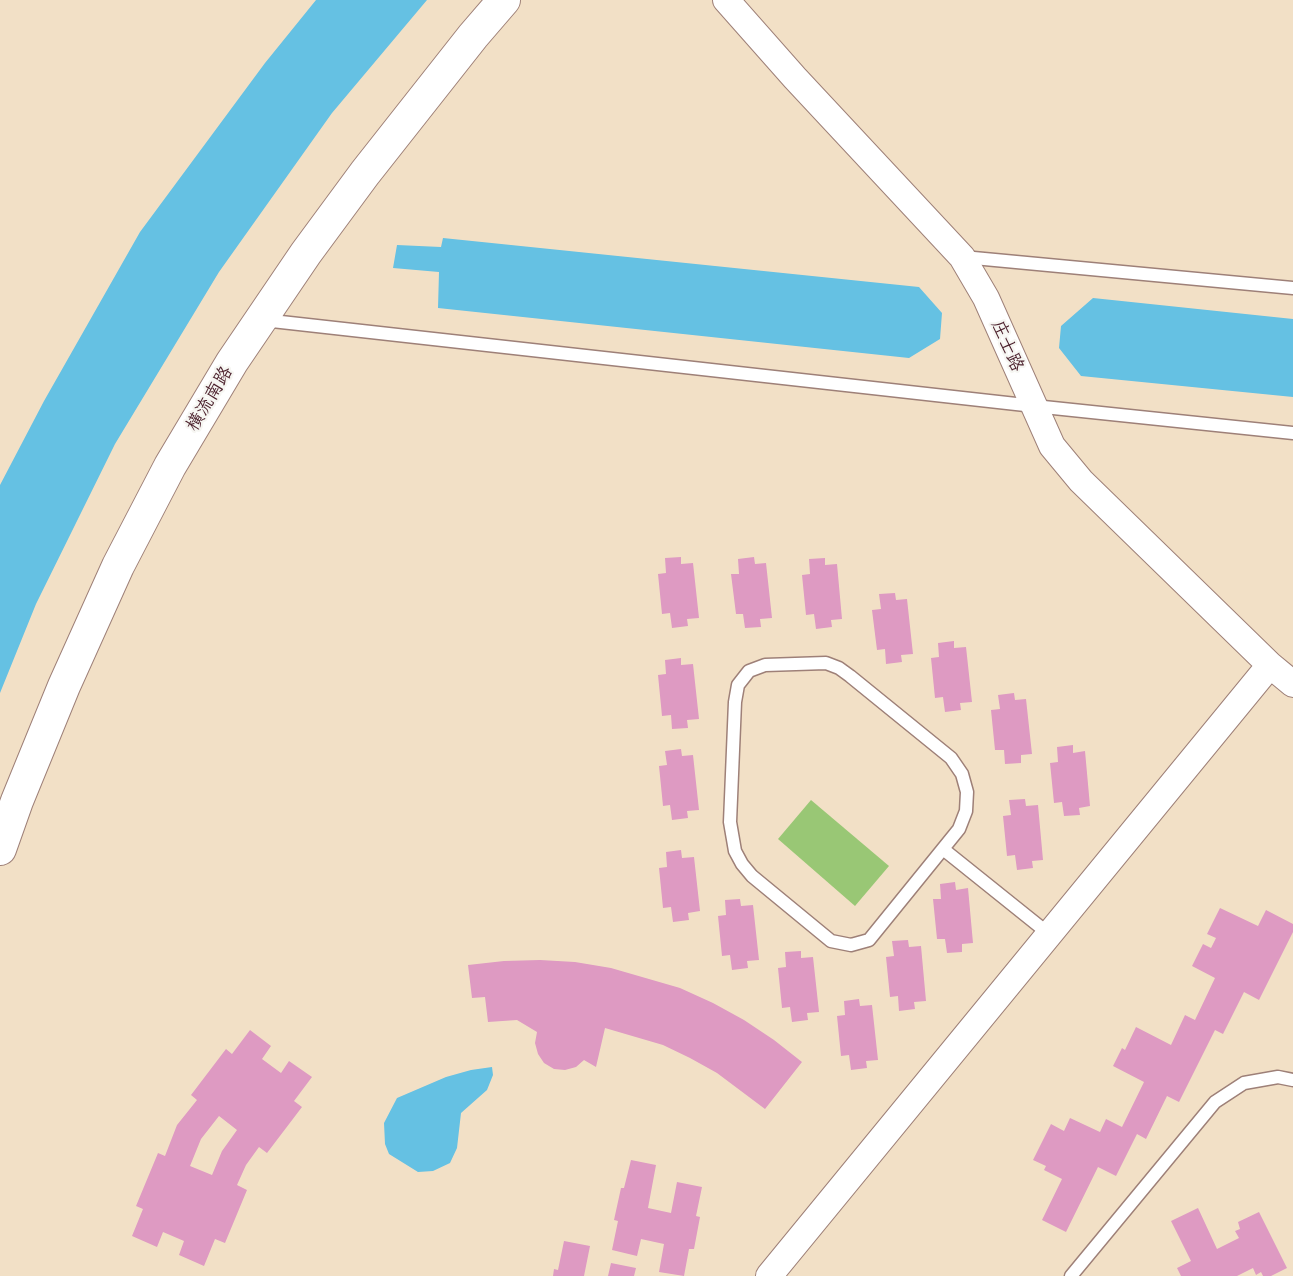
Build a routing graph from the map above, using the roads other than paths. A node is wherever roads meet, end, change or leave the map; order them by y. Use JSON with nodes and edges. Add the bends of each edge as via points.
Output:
{"nodes":[{"id":1,"x":504,"y":0,"type":"edge"},
{"id":2,"x":726,"y":0,"type":"edge"},
{"id":3,"x":962,"y":257,"type":"junction"},
{"id":4,"x":1293,"y":288,"type":"edge"},
{"id":5,"x":259,"y":320,"type":"junction"},
{"id":6,"x":1034,"y":406,"type":"junction"},
{"id":7,"x":1293,"y":433,"type":"edge"},
{"id":8,"x":1270,"y":665,"type":"junction"},
{"id":9,"x":1293,"y":684,"type":"edge"},
{"id":10,"x":0,"y":849,"type":"edge"},
{"id":11,"x":943,"y":849,"type":"junction"},
{"id":12,"x":1049,"y":934,"type":"junction"},
{"id":13,"x":1293,"y":1080,"type":"edge"},
{"id":14,"x":770,"y":1276,"type":"edge"},
{"id":15,"x":1071,"y":1276,"type":"edge"}],
"edges":[{"from":1,"to":5,"type":"street","name":"横流南路","via":[[365,173]]},
{"from":2,"to":3,"type":"street","name":"庄士路"},
{"from":3,"to":4,"type":"lane"},
{"from":3,"to":6,"type":"street","name":"庄士路","via":[[986,298]]},
{"from":5,"to":6,"type":"lane"},
{"from":5,"to":10,"type":"street","name":"横流南路","via":[[170,466],[118,566],[64,686]]},
{"from":6,"to":7,"type":"lane"},
{"from":6,"to":8,"type":"street","name":"庄士路","via":[[1052,446],[1081,481]]},
{"from":8,"to":9,"type":"street","name":"庄士路"},
{"from":8,"to":12,"type":"street"},
{"from":11,"to":11,"type":"lane","via":[[869,940],[851,945],[831,941],[752,876],[735,851],[730,822],[735,702],[738,685],[749,671],[765,665],[801,663],[826,663],[839,668],[951,758],[962,774],[967,792],[966,811],[959,829]]},
{"from":11,"to":12,"type":"lane"},
{"from":12,"to":14,"type":"street"},
{"from":13,"to":15,"type":"lane","via":[[1278,1077],[1244,1083],[1215,1102]]}]}
